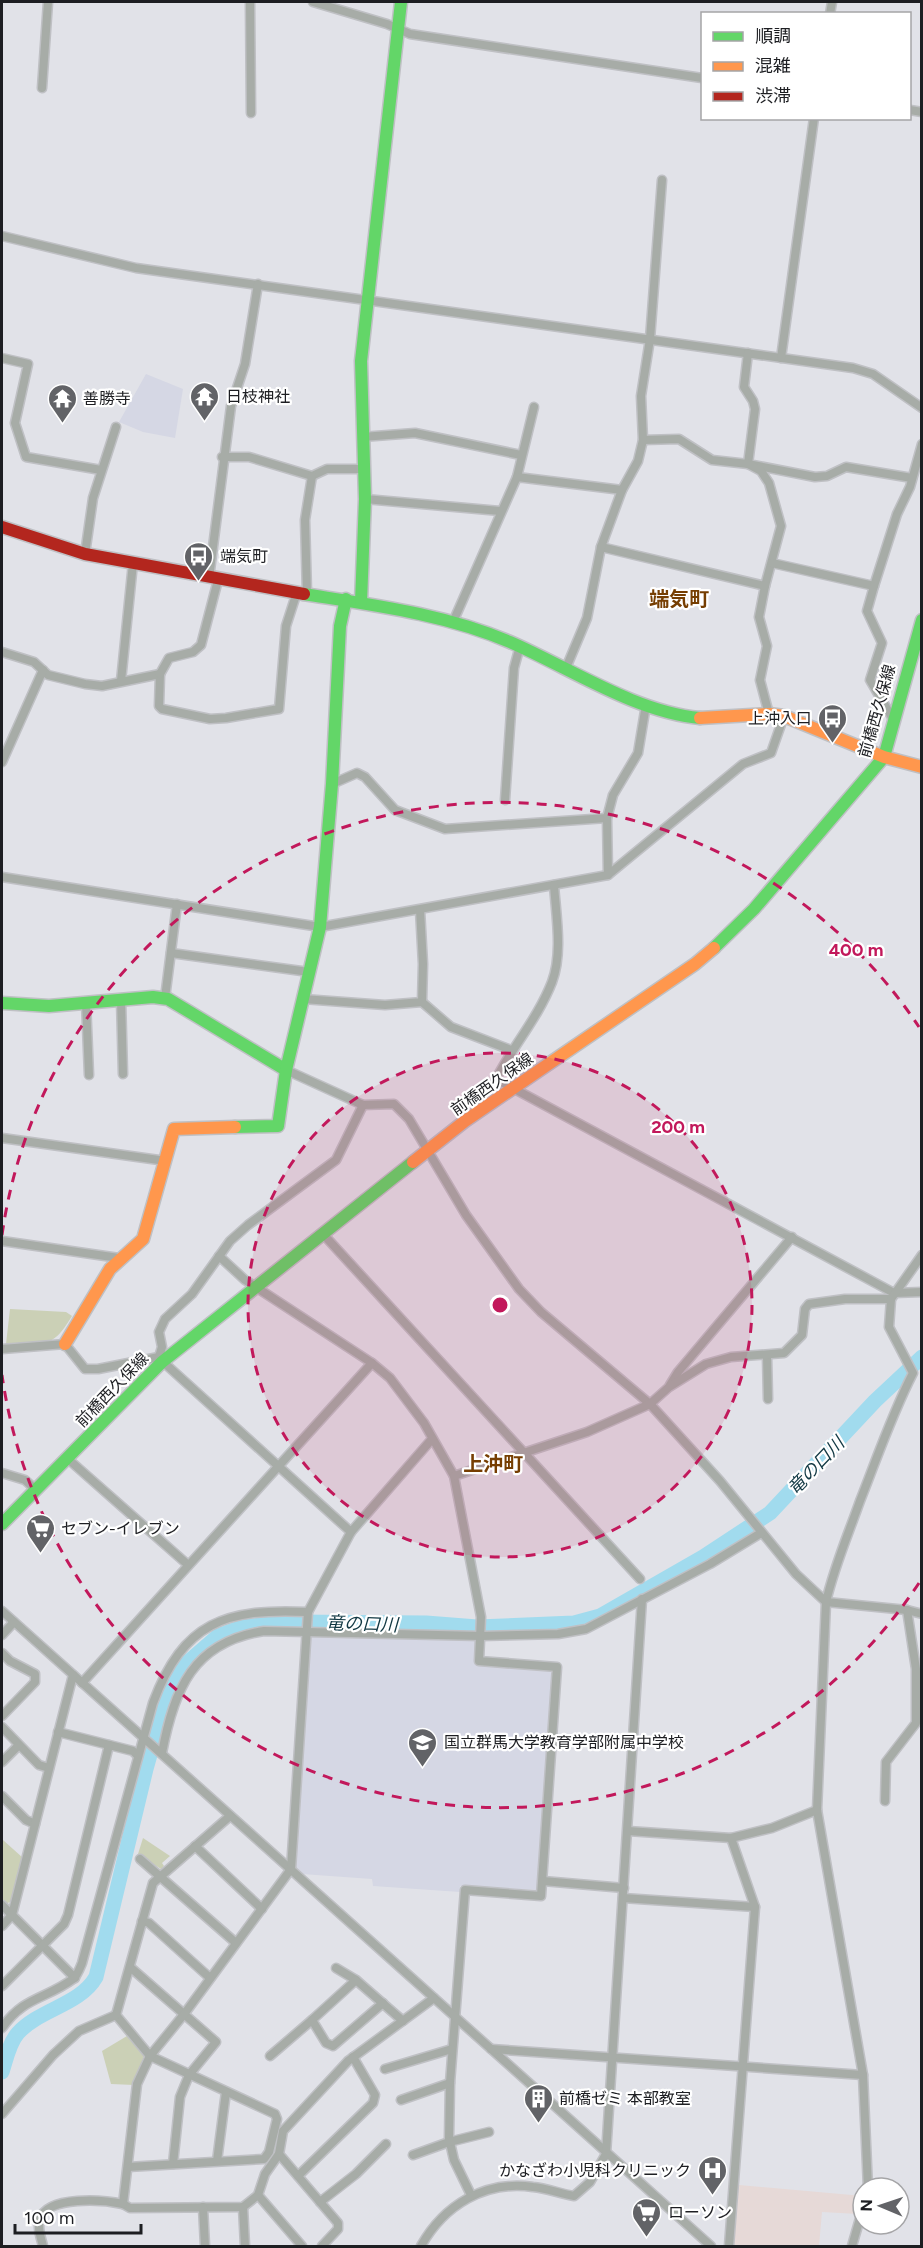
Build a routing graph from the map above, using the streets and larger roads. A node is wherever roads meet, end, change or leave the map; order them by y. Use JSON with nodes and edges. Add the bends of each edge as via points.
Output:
{"nodes":[{"id":1,"x":48,"y":2,"type":"edge"},
{"id":2,"x":250,"y":2,"type":"edge"},
{"id":3,"x":312,"y":2,"type":"edge"},
{"id":4,"x":401,"y":2,"type":"edge"},
{"id":5,"x":398,"y":29,"type":"junction"},
{"id":6,"x":701,"y":78,"type":"edge"},
{"id":7,"x":42,"y":88,"type":"dead end"},
{"id":8,"x":251,"y":113,"type":"dead end"},
{"id":9,"x":814,"y":120,"type":"edge"},
{"id":10,"x":662,"y":180,"type":"dead end"},
{"id":11,"x":2,"y":236,"type":"edge"},
{"id":12,"x":258,"y":284,"type":"junction"},
{"id":13,"x":368,"y":300,"type":"junction"},
{"id":14,"x":650,"y":339,"type":"junction"},
{"id":15,"x":748,"y":353,"type":"junction"},
{"id":16,"x":2,"y":358,"type":"edge"},
{"id":17,"x":781,"y":358,"type":"junction"},
{"id":18,"x":534,"y":407,"type":"dead end"},
{"id":19,"x":921,"y":408,"type":"edge"},
{"id":20,"x":116,"y":427,"type":"dead end"},
{"id":21,"x":363,"y":437,"type":"junction"},
{"id":22,"x":643,"y":440,"type":"junction"},
{"id":23,"x":921,"y":444,"type":"edge"},
{"id":24,"x":521,"y":455,"type":"junction"},
{"id":25,"x":222,"y":457,"type":"junction"},
{"id":26,"x":748,"y":464,"type":"junction"},
{"id":27,"x":363,"y":469,"type":"junction"},
{"id":28,"x":101,"y":470,"type":"junction"},
{"id":29,"x":312,"y":476,"type":"junction"},
{"id":30,"x":517,"y":477,"type":"junction"},
{"id":31,"x":912,"y":478,"type":"junction"},
{"id":32,"x":622,"y":490,"type":"junction"},
{"id":33,"x":365,"y":499,"type":"junction"},
{"id":34,"x":500,"y":511,"type":"junction"},
{"id":35,"x":2,"y":527,"type":"edge"},
{"id":36,"x":601,"y":547,"type":"junction"},
{"id":37,"x":85,"y":554,"type":"junction"},
{"id":38,"x":134,"y":563,"type":"junction"},
{"id":39,"x":772,"y":563,"type":"junction"},
{"id":40,"x":213,"y":579,"type":"junction"},
{"id":41,"x":765,"y":586,"type":"junction"},
{"id":42,"x":874,"y":586,"type":"junction"},
{"id":43,"x":302,"y":593,"type":"junction"},
{"id":44,"x":346,"y":599,"type":"junction"},
{"id":45,"x":361,"y":602,"type":"junction"},
{"id":46,"x":921,"y":620,"type":"edge"},
{"id":47,"x":453,"y":622,"type":"junction"},
{"id":48,"x":520,"y":646,"type":"junction"},
{"id":49,"x":2,"y":652,"type":"edge"},
{"id":50,"x":566,"y":668,"type":"junction"},
{"id":51,"x":43,"y":670,"type":"junction"},
{"id":52,"x":160,"y":674,"type":"junction"},
{"id":53,"x":122,"y":681,"type":"junction"},
{"id":54,"x":646,"y":705,"type":"junction"},
{"id":55,"x":769,"y":714,"type":"junction"},
{"id":56,"x":784,"y":716,"type":"junction"},
{"id":57,"x":893,"y":719,"type":"junction"},
{"id":58,"x":884,"y":757,"type":"junction"},
{"id":59,"x":2,"y":762,"type":"edge"},
{"id":60,"x":921,"y":767,"type":"edge"},
{"id":61,"x":332,"y":784,"type":"junction"},
{"id":62,"x":505,"y":800,"type":"dead end"},
{"id":63,"x":607,"y":818,"type":"junction"},
{"id":64,"x":608,"y":875,"type":"junction"},
{"id":65,"x":2,"y":877,"type":"edge"},
{"id":66,"x":554,"y":885,"type":"junction"},
{"id":67,"x":177,"y":904,"type":"junction"},
{"id":68,"x":420,"y":910,"type":"junction"},
{"id":69,"x":320,"y":927,"type":"junction"},
{"id":70,"x":171,"y":953,"type":"junction"},
{"id":71,"x":309,"y":972,"type":"junction"},
{"id":72,"x":165,"y":998,"type":"junction"},
{"id":73,"x":121,"y":999,"type":"junction"},
{"id":74,"x":303,"y":999,"type":"junction"},
{"id":75,"x":86,"y":1002,"type":"junction"},
{"id":76,"x":422,"y":1002,"type":"junction"},
{"id":77,"x":2,"y":1003,"type":"edge"},
{"id":78,"x":511,"y":1050,"type":"junction"},
{"id":79,"x":286,"y":1070,"type":"junction"},
{"id":80,"x":123,"y":1074,"type":"dead end"},
{"id":81,"x":89,"y":1075,"type":"dead end"},
{"id":82,"x":512,"y":1089,"type":"junction"},
{"id":83,"x":363,"y":1105,"type":"junction"},
{"id":84,"x":2,"y":1138,"type":"edge"},
{"id":85,"x":427,"y":1151,"type":"junction"},
{"id":86,"x":166,"y":1161,"type":"junction"},
{"id":87,"x":323,"y":1234,"type":"junction"},
{"id":88,"x":792,"y":1237,"type":"junction"},
{"id":89,"x":2,"y":1241,"type":"edge"},
{"id":90,"x":921,"y":1255,"type":"edge"},
{"id":91,"x":219,"y":1256,"type":"junction"},
{"id":92,"x":119,"y":1258,"type":"junction"},
{"id":93,"x":256,"y":1287,"type":"junction"},
{"id":94,"x":921,"y":1292,"type":"edge"},
{"id":95,"x":893,"y":1296,"type":"junction"},
{"id":96,"x":65,"y":1344,"type":"junction"},
{"id":97,"x":2,"y":1349,"type":"edge"},
{"id":98,"x":767,"y":1356,"type":"junction"},
{"id":99,"x":161,"y":1360,"type":"junction"},
{"id":100,"x":372,"y":1363,"type":"junction"},
{"id":101,"x":669,"y":1387,"type":"junction"},
{"id":102,"x":768,"y":1399,"type":"dead end"},
{"id":103,"x":650,"y":1404,"type":"junction"},
{"id":104,"x":432,"y":1439,"type":"junction"},
{"id":105,"x":524,"y":1453,"type":"junction"},
{"id":106,"x":68,"y":1459,"type":"junction"},
{"id":107,"x":276,"y":1467,"type":"junction"},
{"id":108,"x":2,"y":1473,"type":"edge"},
{"id":109,"x":454,"y":1476,"type":"junction"},
{"id":110,"x":36,"y":1490,"type":"junction"},
{"id":111,"x":2,"y":1524,"type":"edge"},
{"id":112,"x":351,"y":1532,"type":"junction"},
{"id":113,"x":761,"y":1533,"type":"junction"},
{"id":114,"x":187,"y":1564,"type":"junction"},
{"id":115,"x":640,"y":1578,"type":"dead end"},
{"id":116,"x":642,"y":1599,"type":"junction"},
{"id":117,"x":826,"y":1602,"type":"junction"},
{"id":118,"x":907,"y":1610,"type":"junction"},
{"id":119,"x":2,"y":1611,"type":"edge"},
{"id":120,"x":308,"y":1612,"type":"junction"},
{"id":121,"x":921,"y":1614,"type":"edge"},
{"id":122,"x":14,"y":1622,"type":"junction"},
{"id":123,"x":306,"y":1632,"type":"junction"},
{"id":124,"x":2,"y":1635,"type":"edge"},
{"id":125,"x":481,"y":1635,"type":"junction"},
{"id":126,"x":2,"y":1653,"type":"edge"},
{"id":127,"x":73,"y":1675,"type":"junction"},
{"id":128,"x":82,"y":1683,"type":"junction"},
{"id":129,"x":2,"y":1716,"type":"edge"},
{"id":130,"x":2,"y":1727,"type":"edge"},
{"id":131,"x":58,"y":1732,"type":"junction"},
{"id":132,"x":144,"y":1737,"type":"junction"},
{"id":133,"x":109,"y":1745,"type":"junction"},
{"id":134,"x":18,"y":1746,"type":"junction"},
{"id":135,"x":160,"y":1752,"type":"junction"},
{"id":136,"x":138,"y":1756,"type":"junction"},
{"id":137,"x":2,"y":1762,"type":"edge"},
{"id":138,"x":49,"y":1768,"type":"junction"},
{"id":139,"x":2,"y":1796,"type":"edge"},
{"id":140,"x":885,"y":1801,"type":"dead end"},
{"id":141,"x":817,"y":1810,"type":"junction"},
{"id":142,"x":230,"y":1816,"type":"junction"},
{"id":143,"x":35,"y":1824,"type":"junction"},
{"id":144,"x":628,"y":1831,"type":"junction"},
{"id":145,"x":731,"y":1838,"type":"junction"},
{"id":146,"x":195,"y":1846,"type":"junction"},
{"id":147,"x":140,"y":1859,"type":"dead end"},
{"id":148,"x":291,"y":1869,"type":"junction"},
{"id":149,"x":160,"y":1874,"type":"junction"},
{"id":150,"x":543,"y":1881,"type":"junction"},
{"id":151,"x":624,"y":1888,"type":"junction"},
{"id":152,"x":623,"y":1898,"type":"junction"},
{"id":153,"x":2,"y":1905,"type":"edge"},
{"id":154,"x":755,"y":1907,"type":"junction"},
{"id":155,"x":262,"y":1909,"type":"junction"},
{"id":156,"x":12,"y":1916,"type":"junction"},
{"id":157,"x":142,"y":1921,"type":"junction"},
{"id":158,"x":2,"y":1926,"type":"edge"},
{"id":159,"x":236,"y":1943,"type":"junction"},
{"id":160,"x":42,"y":1946,"type":"junction"},
{"id":161,"x":130,"y":1967,"type":"junction"},
{"id":162,"x":336,"y":1968,"type":"dead end"},
{"id":163,"x":75,"y":1978,"type":"junction"},
{"id":164,"x":210,"y":1978,"type":"junction"},
{"id":165,"x":356,"y":1980,"type":"junction"},
{"id":166,"x":2,"y":1986,"type":"edge"},
{"id":167,"x":434,"y":1998,"type":"junction"},
{"id":168,"x":383,"y":2003,"type":"junction"},
{"id":169,"x":185,"y":2013,"type":"junction"},
{"id":170,"x":116,"y":2015,"type":"junction"},
{"id":171,"x":455,"y":2015,"type":"junction"},
{"id":172,"x":312,"y":2020,"type":"junction"},
{"id":173,"x":403,"y":2021,"type":"junction"},
{"id":174,"x":2,"y":2028,"type":"edge"},
{"id":175,"x":452,"y":2049,"type":"junction"},
{"id":176,"x":491,"y":2049,"type":"junction"},
{"id":177,"x":150,"y":2056,"type":"junction"},
{"id":178,"x":270,"y":2056,"type":"dead end"},
{"id":179,"x":612,"y":2056,"type":"junction"},
{"id":180,"x":353,"y":2057,"type":"junction"},
{"id":181,"x":742,"y":2065,"type":"junction"},
{"id":182,"x":385,"y":2069,"type":"dead end"},
{"id":183,"x":189,"y":2075,"type":"junction"},
{"id":184,"x":863,"y":2075,"type":"junction"},
{"id":185,"x":450,"y":2083,"type":"junction"},
{"id":186,"x":226,"y":2092,"type":"junction"},
{"id":187,"x":401,"y":2100,"type":"dead end"},
{"id":188,"x":2,"y":2101,"type":"edge"},
{"id":189,"x":3,"y":2113,"type":"edge"},
{"id":190,"x":489,"y":2132,"type":"dead end"},
{"id":191,"x":449,"y":2142,"type":"junction"},
{"id":192,"x":386,"y":2144,"type":"dead end"},
{"id":193,"x":279,"y":2154,"type":"junction"},
{"id":194,"x":606,"y":2154,"type":"junction"},
{"id":195,"x":413,"y":2155,"type":"dead end"},
{"id":196,"x":217,"y":2161,"type":"junction"},
{"id":197,"x":172,"y":2164,"type":"junction"},
{"id":198,"x":128,"y":2167,"type":"junction"},
{"id":199,"x":298,"y":2176,"type":"junction"},
{"id":200,"x":867,"y":2176,"type":"edge"},
{"id":201,"x":258,"y":2195,"type":"junction"},
{"id":202,"x":471,"y":2195,"type":"junction"},
{"id":203,"x":320,"y":2202,"type":"junction"},
{"id":204,"x":123,"y":2204,"type":"junction"},
{"id":205,"x":243,"y":2206,"type":"junction"},
{"id":206,"x":203,"y":2207,"type":"junction"},
{"id":207,"x":43,"y":2247,"type":"edge"},
{"id":208,"x":205,"y":2247,"type":"edge"},
{"id":209,"x":245,"y":2247,"type":"edge"},
{"id":210,"x":302,"y":2247,"type":"edge"},
{"id":211,"x":322,"y":2247,"type":"edge"},
{"id":212,"x":421,"y":2247,"type":"edge"},
{"id":213,"x":711,"y":2247,"type":"edge"},
{"id":214,"x":729,"y":2247,"type":"edge"}],
"edges":[{"from":1,"to":7,"type":"street"},
{"from":2,"to":8,"type":"street"},
{"from":3,"to":5,"type":"street"},
{"from":4,"to":5,"type":"street"},
{"from":5,"to":6,"type":"street","via":[[410,34]]},
{"from":5,"to":13,"type":"street"},
{"from":9,"to":17,"type":"street"},
{"from":10,"to":14,"type":"street"},
{"from":11,"to":12,"type":"street","via":[[136,268]]},
{"from":12,"to":13,"type":"street"},
{"from":12,"to":25,"type":"street","via":[[245,364],[231,406]]},
{"from":13,"to":14,"type":"street"},
{"from":13,"to":21,"type":"street","via":[[361,361]]},
{"from":14,"to":15,"type":"street"},
{"from":14,"to":22,"type":"street","via":[[641,396]]},
{"from":15,"to":17,"type":"street"},
{"from":15,"to":26,"type":"street","via":[[744,387],[755,409]]},
{"from":16,"to":28,"type":"street","via":[[28,364],[15,423],[26,457]]},
{"from":17,"to":19,"type":"street","via":[[866,371]]},
{"from":18,"to":24,"type":"street"},
{"from":20,"to":28,"type":"street"},
{"from":21,"to":24,"type":"street","via":[[415,433]]},
{"from":21,"to":27,"type":"street"},
{"from":22,"to":26,"type":"street","via":[[679,439],[712,460]]},
{"from":22,"to":32,"type":"street","via":[[638,461]]},
{"from":23,"to":31,"type":"street"},
{"from":24,"to":30,"type":"street"},
{"from":25,"to":29,"type":"street","via":[[249,457]]},
{"from":25,"to":40,"type":"street"},
{"from":26,"to":31,"type":"street","via":[[815,477],[846,467]]},
{"from":26,"to":39,"type":"street","via":[[761,471],[769,483],[782,526]]},
{"from":27,"to":29,"type":"street","via":[[327,469]]},
{"from":27,"to":33,"type":"street"},
{"from":28,"to":37,"type":"street"},
{"from":29,"to":43,"type":"street","via":[[305,520]]},
{"from":30,"to":32,"type":"street"},
{"from":30,"to":34,"type":"street"},
{"from":31,"to":42,"type":"street"},
{"from":32,"to":36,"type":"street"},
{"from":33,"to":34,"type":"street"},
{"from":33,"to":45,"type":"street"},
{"from":34,"to":47,"type":"street"},
{"from":35,"to":37,"type":"street"},
{"from":36,"to":41,"type":"street"},
{"from":36,"to":50,"type":"street","via":[[587,618]]},
{"from":37,"to":38,"type":"street"},
{"from":38,"to":40,"type":"street"},
{"from":38,"to":53,"type":"street"},
{"from":39,"to":41,"type":"street"},
{"from":39,"to":42,"type":"street"},
{"from":40,"to":43,"type":"street"},
{"from":40,"to":52,"type":"street","via":[[201,645],[193,652],[169,658]]},
{"from":41,"to":55,"type":"street","via":[[759,617],[767,646],[760,680]]},
{"from":42,"to":57,"type":"street","via":[[867,611],[882,643],[870,680]]},
{"from":43,"to":44,"type":"street"},
{"from":43,"to":52,"type":"street","via":[[286,626],[279,709],[218,718],[162,709]]},
{"from":44,"to":45,"type":"street"},
{"from":44,"to":61,"type":"street","via":[[340,626]]},
{"from":45,"to":47,"type":"street"},
{"from":46,"to":57,"type":"street","name":"前橋西久保線"},
{"from":47,"to":48,"type":"street"},
{"from":48,"to":50,"type":"street"},
{"from":48,"to":62,"type":"street","via":[[514,668]]},
{"from":49,"to":51,"type":"street","via":[[34,662]]},
{"from":50,"to":54,"type":"street"},
{"from":51,"to":53,"type":"street","via":[[48,675],[85,684],[102,686]]},
{"from":51,"to":59,"type":"street"},
{"from":52,"to":53,"type":"street"},
{"from":54,"to":55,"type":"street","via":[[661,712],[699,718]]},
{"from":54,"to":63,"type":"street","via":[[638,753],[613,795]]},
{"from":55,"to":56,"type":"street"},
{"from":56,"to":58,"type":"street"},
{"from":56,"to":64,"type":"street","via":[[771,753],[743,764]]},
{"from":57,"to":58,"type":"street","name":"前橋西久保線"},
{"from":58,"to":60,"type":"street"},
{"from":58,"to":82,"type":"street","name":"前橋西久保線","via":[[861,789],[727,937],[695,964]]},
{"from":61,"to":63,"type":"street","via":[[357,773],[395,810],[444,829]]},
{"from":61,"to":69,"type":"street"},
{"from":63,"to":64,"type":"street"},
{"from":64,"to":66,"type":"street"},
{"from":65,"to":67,"type":"street"},
{"from":66,"to":68,"type":"street"},
{"from":66,"to":78,"type":"street","via":[[553,980],[533,1022]]},
{"from":67,"to":69,"type":"street"},
{"from":67,"to":70,"type":"street"},
{"from":68,"to":69,"type":"street"},
{"from":68,"to":76,"type":"street"},
{"from":69,"to":71,"type":"street"},
{"from":70,"to":71,"type":"street"},
{"from":70,"to":72,"type":"street"},
{"from":71,"to":74,"type":"street"},
{"from":72,"to":73,"type":"street"},
{"from":72,"to":79,"type":"street"},
{"from":73,"to":75,"type":"street"},
{"from":73,"to":80,"type":"street"},
{"from":74,"to":76,"type":"street","via":[[385,1005]]},
{"from":74,"to":79,"type":"street"},
{"from":75,"to":77,"type":"street","via":[[49,1006]]},
{"from":75,"to":81,"type":"street"},
{"from":76,"to":78,"type":"street","via":[[452,1027]]},
{"from":78,"to":82,"type":"street","via":[[496,1079]]},
{"from":79,"to":83,"type":"street"},
{"from":79,"to":86,"type":"street","via":[[278,1126],[174,1129]]},
{"from":82,"to":85,"type":"street","name":"前橋西久保線"},
{"from":82,"to":88,"type":"street"},
{"from":83,"to":85,"type":"street","via":[[394,1104],[409,1119]]},
{"from":83,"to":91,"type":"street","via":[[336,1160],[261,1214]]},
{"from":84,"to":86,"type":"street"},
{"from":85,"to":87,"type":"street","name":"前橋西久保線"},
{"from":85,"to":103,"type":"street","via":[[466,1215],[519,1289]]},
{"from":86,"to":92,"type":"street","via":[[143,1239]]},
{"from":87,"to":93,"type":"street","name":"前橋西久保線"},
{"from":87,"to":105,"type":"street"},
{"from":88,"to":95,"type":"street"},
{"from":88,"to":101,"type":"street"},
{"from":89,"to":92,"type":"street"},
{"from":90,"to":95,"type":"street"},
{"from":91,"to":93,"type":"street"},
{"from":91,"to":99,"type":"street","via":[[192,1294],[165,1319],[159,1332]]},
{"from":92,"to":96,"type":"street"},
{"from":93,"to":99,"type":"street","name":"前橋西久保線"},
{"from":93,"to":100,"type":"street"},
{"from":94,"to":95,"type":"street"},
{"from":95,"to":98,"type":"street","via":[[809,1304],[802,1335],[784,1353]]},
{"from":95,"to":117,"type":"street","via":[[889,1327],[912,1371],[831,1578]]},
{"from":96,"to":97,"type":"street"},
{"from":96,"to":99,"type":"street","via":[[85,1369]]},
{"from":98,"to":101,"type":"street","via":[[731,1357],[706,1364]]},
{"from":98,"to":102,"type":"street"},
{"from":99,"to":106,"type":"street","name":"前橋西久保線"},
{"from":99,"to":107,"type":"street"},
{"from":100,"to":104,"type":"street","via":[[390,1378]]},
{"from":100,"to":107,"type":"street"},
{"from":101,"to":103,"type":"street"},
{"from":103,"to":105,"type":"street","via":[[587,1432]]},
{"from":103,"to":113,"type":"street","via":[[720,1480]]},
{"from":104,"to":109,"type":"street"},
{"from":104,"to":112,"type":"street"},
{"from":105,"to":109,"type":"street"},
{"from":105,"to":115,"type":"street"},
{"from":106,"to":110,"type":"street","name":"前橋西久保線"},
{"from":106,"to":114,"type":"street"},
{"from":107,"to":112,"type":"street"},
{"from":107,"to":114,"type":"street"},
{"from":108,"to":110,"type":"street","via":[[25,1480]]},
{"from":109,"to":125,"type":"street","via":[[481,1617]]},
{"from":110,"to":111,"type":"street","name":"前橋西久保線"},
{"from":112,"to":120,"type":"street"},
{"from":113,"to":116,"type":"street"},
{"from":113,"to":117,"type":"street"},
{"from":114,"to":128,"type":"street"},
{"from":116,"to":125,"type":"street","via":[[586,1629],[558,1634]]},
{"from":116,"to":144,"type":"street"},
{"from":117,"to":118,"type":"street"},
{"from":117,"to":141,"type":"street"},
{"from":118,"to":121,"type":"street"},
{"from":118,"to":140,"type":"street","via":[[916,1670],[916,1723],[886,1762]]},
{"from":119,"to":122,"type":"street"},
{"from":120,"to":123,"type":"street"},
{"from":120,"to":132,"type":"street","via":[[241,1613],[213,1624],[188,1641],[160,1684]]},
{"from":122,"to":124,"type":"street"},
{"from":122,"to":127,"type":"street"},
{"from":123,"to":125,"type":"street"},
{"from":123,"to":135,"type":"street","via":[[251,1633],[211,1651],[192,1669],[178,1692]]},
{"from":123,"to":148,"type":"street"},
{"from":125,"to":150,"type":"street","via":[[479,1661],[557,1667]]},
{"from":126,"to":129,"type":"street","via":[[35,1674],[35,1682]]},
{"from":127,"to":128,"type":"street"},
{"from":127,"to":131,"type":"street"},
{"from":128,"to":132,"type":"street"},
{"from":130,"to":134,"type":"street"},
{"from":131,"to":133,"type":"street"},
{"from":131,"to":138,"type":"street"},
{"from":132,"to":135,"type":"street"},
{"from":132,"to":136,"type":"street"},
{"from":133,"to":136,"type":"street"},
{"from":133,"to":160,"type":"street","via":[[68,1915]]},
{"from":134,"to":137,"type":"street"},
{"from":134,"to":138,"type":"street","via":[[39,1766]]},
{"from":135,"to":142,"type":"street"},
{"from":136,"to":163,"type":"street"},
{"from":138,"to":143,"type":"street"},
{"from":139,"to":143,"type":"street"},
{"from":141,"to":145,"type":"street","via":[[772,1828]]},
{"from":141,"to":184,"type":"street"},
{"from":142,"to":146,"type":"street"},
{"from":142,"to":148,"type":"street"},
{"from":143,"to":156,"type":"street"},
{"from":144,"to":145,"type":"street"},
{"from":144,"to":151,"type":"street"},
{"from":145,"to":154,"type":"street"},
{"from":146,"to":149,"type":"street"},
{"from":146,"to":155,"type":"street"},
{"from":147,"to":149,"type":"street"},
{"from":148,"to":155,"type":"street"},
{"from":148,"to":167,"type":"street"},
{"from":149,"to":157,"type":"street","via":[[153,1883]]},
{"from":149,"to":159,"type":"street"},
{"from":150,"to":151,"type":"street"},
{"from":150,"to":171,"type":"street","via":[[541,1896],[465,1890]]},
{"from":151,"to":152,"type":"street"},
{"from":152,"to":154,"type":"street"},
{"from":152,"to":179,"type":"street"},
{"from":153,"to":156,"type":"street"},
{"from":154,"to":181,"type":"street"},
{"from":155,"to":159,"type":"street"},
{"from":156,"to":158,"type":"street"},
{"from":156,"to":160,"type":"street"},
{"from":157,"to":161,"type":"street"},
{"from":157,"to":164,"type":"street"},
{"from":159,"to":164,"type":"street"},
{"from":160,"to":163,"type":"street"},
{"from":160,"to":166,"type":"street"},
{"from":161,"to":169,"type":"street"},
{"from":161,"to":170,"type":"street"},
{"from":162,"to":165,"type":"street"},
{"from":163,"to":174,"type":"street","via":[[28,2001]]},
{"from":164,"to":169,"type":"street"},
{"from":165,"to":168,"type":"street"},
{"from":165,"to":172,"type":"street"},
{"from":167,"to":171,"type":"street"},
{"from":167,"to":173,"type":"street"},
{"from":168,"to":172,"type":"street","via":[[333,2046],[326,2043]]},
{"from":168,"to":173,"type":"street"},
{"from":169,"to":177,"type":"street"},
{"from":169,"to":183,"type":"street","via":[[216,2042]]},
{"from":170,"to":177,"type":"street"},
{"from":170,"to":189,"type":"street","via":[[79,2031]]},
{"from":171,"to":175,"type":"street"},
{"from":171,"to":176,"type":"street"},
{"from":172,"to":178,"type":"street"},
{"from":173,"to":180,"type":"street"},
{"from":175,"to":182,"type":"street"},
{"from":175,"to":185,"type":"street"},
{"from":176,"to":179,"type":"street"},
{"from":176,"to":194,"type":"street"},
{"from":177,"to":183,"type":"street"},
{"from":177,"to":198,"type":"street","via":[[137,2084]]},
{"from":179,"to":181,"type":"street"},
{"from":179,"to":194,"type":"street"},
{"from":180,"to":193,"type":"street","via":[[283,2131]]},
{"from":180,"to":199,"type":"street","via":[[375,2095],[373,2103]]},
{"from":181,"to":184,"type":"street"},
{"from":181,"to":214,"type":"street"},
{"from":183,"to":186,"type":"street"},
{"from":183,"to":197,"type":"street","via":[[180,2097]]},
{"from":184,"to":200,"type":"street"},
{"from":185,"to":187,"type":"street"},
{"from":185,"to":191,"type":"street"},
{"from":186,"to":196,"type":"street"},
{"from":186,"to":196,"type":"street","via":[[275,2114],[277,2120],[264,2159]]},
{"from":188,"to":189,"type":"street"},
{"from":190,"to":191,"type":"street"},
{"from":191,"to":195,"type":"street"},
{"from":191,"to":202,"type":"street"},
{"from":192,"to":203,"type":"street"},
{"from":193,"to":199,"type":"street"},
{"from":193,"to":201,"type":"street","via":[[265,2174]]},
{"from":194,"to":202,"type":"street","via":[[590,2182],[574,2196],[505,2185]]},
{"from":194,"to":213,"type":"street"},
{"from":196,"to":197,"type":"street"},
{"from":197,"to":198,"type":"street"},
{"from":198,"to":204,"type":"street"},
{"from":199,"to":203,"type":"street"},
{"from":201,"to":205,"type":"street"},
{"from":201,"to":210,"type":"street"},
{"from":202,"to":212,"type":"street","via":[[443,2217]]},
{"from":203,"to":211,"type":"street","via":[[338,2223],[338,2229]]},
{"from":204,"to":206,"type":"street","via":[[130,2208]]},
{"from":204,"to":207,"type":"street","via":[[76,2200],[48,2208],[40,2217]]},
{"from":205,"to":206,"type":"street"},
{"from":205,"to":209,"type":"street"},
{"from":206,"to":208,"type":"street"}]}
